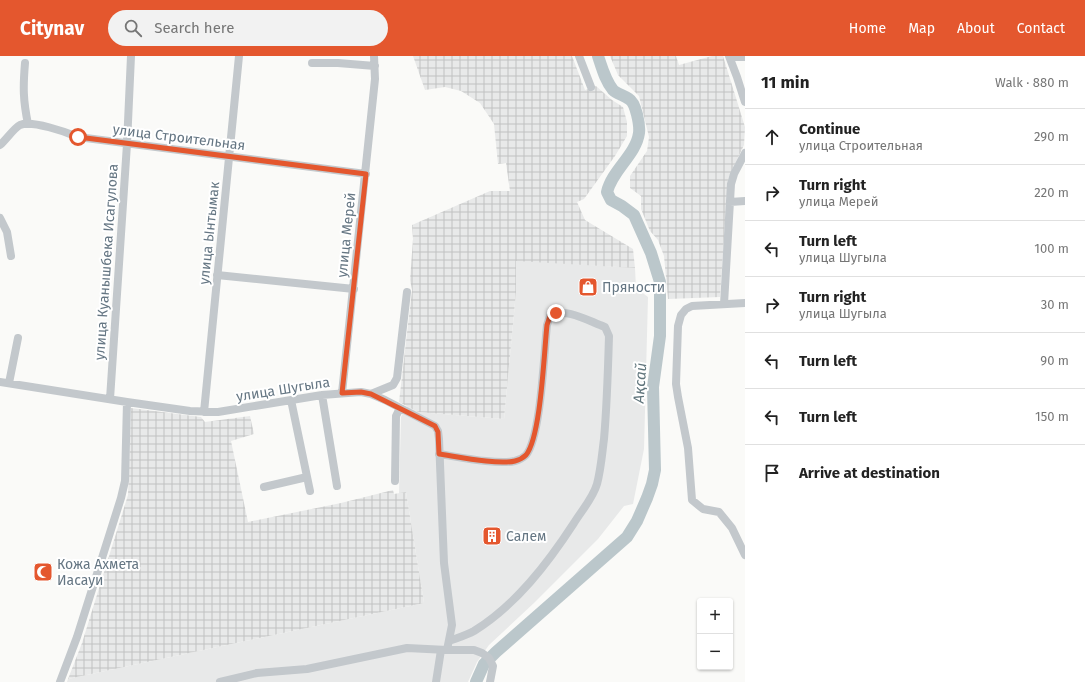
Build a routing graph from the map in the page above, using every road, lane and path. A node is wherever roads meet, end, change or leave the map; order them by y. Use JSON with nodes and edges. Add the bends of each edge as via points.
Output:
{"nodes":[{"id":1,"x":131,"y":56,"type":"edge"},
{"id":2,"x":239,"y":56,"type":"edge"},
{"id":3,"x":374,"y":56,"type":"edge"},
{"id":4,"x":579,"y":56,"type":"edge"},
{"id":5,"x":729,"y":57,"type":"edge"},
{"id":6,"x":745,"y":57,"type":"edge"},
{"id":7,"x":25,"y":63,"type":"dead end"},
{"id":8,"x":312,"y":63,"type":"dead end"},
{"id":9,"x":375,"y":66,"type":"junction"},
{"id":10,"x":591,"y":88,"type":"dead end"},
{"id":11,"x":745,"y":102,"type":"edge"},
{"id":12,"x":28,"y":124,"type":"junction"},
{"id":13,"x":127,"y":144,"type":"junction"},
{"id":14,"x":0,"y":145,"type":"edge"},
{"id":15,"x":745,"y":154,"type":"edge"},
{"id":16,"x":229,"y":156,"type":"junction"},
{"id":17,"x":366,"y":174,"type":"junction"},
{"id":18,"x":745,"y":201,"type":"edge"},
{"id":19,"x":730,"y":202,"type":"junction"},
{"id":20,"x":0,"y":218,"type":"edge"},
{"id":21,"x":10,"y":256,"type":"dead end"},
{"id":22,"x":218,"y":275,"type":"junction"},
{"id":23,"x":354,"y":289,"type":"junction"},
{"id":24,"x":407,"y":292,"type":"dead end"},
{"id":25,"x":745,"y":303,"type":"edge"},
{"id":26,"x":724,"y":304,"type":"junction"},
{"id":27,"x":18,"y":338,"type":"dead end"},
{"id":28,"x":0,"y":382,"type":"edge"},
{"id":29,"x":9,"y":383,"type":"junction"},
{"id":30,"x":342,"y":393,"type":"junction"},
{"id":31,"x":371,"y":394,"type":"junction"},
{"id":32,"x":322,"y":395,"type":"junction"},
{"id":33,"x":110,"y":399,"type":"junction"},
{"id":34,"x":291,"y":400,"type":"junction"},
{"id":35,"x":127,"y":402,"type":"junction"},
{"id":36,"x":400,"y":408,"type":"junction"},
{"id":37,"x":204,"y":412,"type":"junction"},
{"id":38,"x":439,"y":454,"type":"junction"},
{"id":39,"x":307,"y":477,"type":"junction"},
{"id":40,"x":396,"y":482,"type":"dead end"},
{"id":41,"x":337,"y":486,"type":"dead end"},
{"id":42,"x":264,"y":487,"type":"dead end"},
{"id":43,"x":310,"y":491,"type":"dead end"},
{"id":44,"x":745,"y":555,"type":"edge"},
{"id":45,"x":449,"y":641,"type":"junction"},
{"id":46,"x":444,"y":650,"type":"junction"},
{"id":47,"x":60,"y":682,"type":"edge"},
{"id":48,"x":220,"y":682,"type":"edge"},
{"id":49,"x":436,"y":682,"type":"edge"},
{"id":50,"x":490,"y":682,"type":"edge"}],
"edges":[{"from":1,"to":13,"type":"street","name":"улица Куанышбека Исагулова"},
{"from":2,"to":16,"type":"street","name":"улица Ынтымак"},
{"from":3,"to":9,"type":"street","name":"улица Мерей"},
{"from":4,"to":10,"type":"street"},
{"from":5,"to":6,"type":"street"},
{"from":5,"to":11,"type":"street"},
{"from":7,"to":12,"type":"street","via":[[23,85]]},
{"from":8,"to":9,"type":"street"},
{"from":9,"to":17,"type":"street","name":"улица Мерей"},
{"from":12,"to":13,"type":"street","name":"улица Строительная","via":[[56,128],[78,137]]},
{"from":12,"to":14,"type":"street","via":[[19,125]]},
{"from":13,"to":16,"type":"street","name":"улица Строительная"},
{"from":13,"to":33,"type":"street","name":"улица Куанышбека Исагулова"},
{"from":15,"to":19,"type":"street","via":[[734,174]]},
{"from":16,"to":17,"type":"street","name":"улица Строительная"},
{"from":16,"to":22,"type":"street","name":"улица Ынтымак"},
{"from":17,"to":23,"type":"street","name":"улица Мерей"},
{"from":18,"to":19,"type":"street"},
{"from":19,"to":26,"type":"street"},
{"from":20,"to":21,"type":"street","via":[[7,232]]},
{"from":22,"to":23,"type":"street"},
{"from":22,"to":37,"type":"street","name":"улица Ынтымак"},
{"from":23,"to":30,"type":"street","name":"улица Мерей"},
{"from":24,"to":31,"type":"street","via":[[397,378],[393,385]]},
{"from":25,"to":26,"type":"street"},
{"from":26,"to":44,"type":"street","via":[[692,306],[681,315],[678,326],[676,384],[688,448],[692,500],[703,509],[719,512],[732,528]]},
{"from":27,"to":29,"type":"street"},
{"from":28,"to":29,"type":"street","name":"улица Шугыла"},
{"from":29,"to":33,"type":"street","name":"улица Шугыла"},
{"from":30,"to":31,"type":"street","name":"улица Шугыла"},
{"from":30,"to":32,"type":"street","name":"улица Шугыла"},
{"from":31,"to":36,"type":"street","name":"улица Шугыла"},
{"from":32,"to":34,"type":"street","name":"улица Шугыла"},
{"from":32,"to":41,"type":"street"},
{"from":33,"to":35,"type":"street","name":"улица Шугыла"},
{"from":34,"to":37,"type":"street","name":"улица Шугыла"},
{"from":34,"to":39,"type":"street"},
{"from":35,"to":37,"type":"street","name":"улица Шугыла"},
{"from":35,"to":47,"type":"street","via":[[125,481],[121,498]]},
{"from":36,"to":38,"type":"street","name":"улица Шугыла","via":[[435,426],[438,432]]},
{"from":36,"to":40,"type":"street","via":[[396,416]]},
{"from":38,"to":45,"type":"street","name":"улица Шугыла","via":[[444,563],[452,625]]},
{"from":38,"to":45,"type":"street","via":[[503,462],[517,461],[526,455],[539,412],[550,316],[566,312],[605,327],[609,336],[608,402],[601,467],[593,494],[568,533],[515,599],[473,632]]},
{"from":39,"to":42,"type":"street"},
{"from":39,"to":43,"type":"street"},
{"from":45,"to":46,"type":"street","name":"улица Шугыла"},
{"from":46,"to":48,"type":"street","via":[[407,648],[307,669],[257,674]]},
{"from":46,"to":49,"type":"street","name":"улица Шугыла"},
{"from":46,"to":50,"type":"street","via":[[474,650],[482,653],[489,658],[493,666]]}]}
